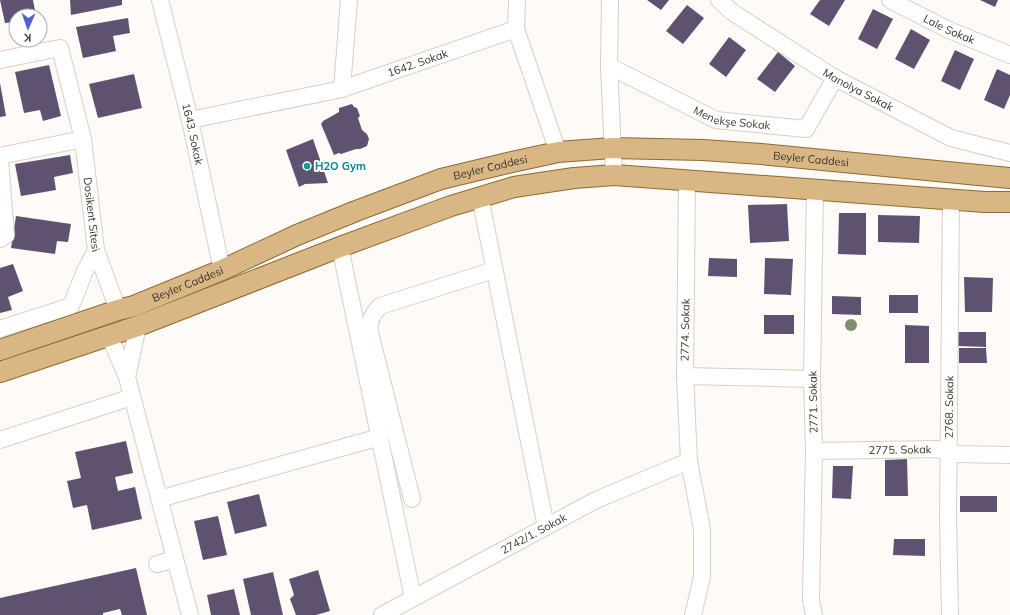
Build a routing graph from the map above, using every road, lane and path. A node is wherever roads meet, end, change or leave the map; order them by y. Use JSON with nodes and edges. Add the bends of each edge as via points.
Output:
{"nodes":[{"id":1,"x":160,"y":0,"type":"edge"},
{"id":2,"x":349,"y":0,"type":"edge"},
{"id":3,"x":517,"y":0,"type":"edge"},
{"id":4,"x":610,"y":0,"type":"edge"},
{"id":5,"x":719,"y":0,"type":"edge"},
{"id":6,"x":890,"y":0,"type":"edge"},
{"id":7,"x":516,"y":29,"type":"junction"},
{"id":8,"x":1010,"y":55,"type":"edge"},
{"id":9,"x":0,"y":60,"type":"edge"},
{"id":10,"x":610,"y":66,"type":"junction"},
{"id":11,"x":835,"y":78,"type":"junction"},
{"id":12,"x":342,"y":89,"type":"junction"},
{"id":13,"x":190,"y":120,"type":"junction"},
{"id":14,"x":83,"y":139,"type":"junction"},
{"id":15,"x":612,"y":148,"type":"junction"},
{"id":16,"x":558,"y":152,"type":"junction"},
{"id":17,"x":1010,"y":153,"type":"edge"},
{"id":18,"x":0,"y":156,"type":"edge"},
{"id":19,"x":0,"y":159,"type":"edge"},
{"id":20,"x":614,"y":175,"type":"junction"},
{"id":21,"x":1010,"y":178,"type":"edge"},
{"id":22,"x":687,"y":180,"type":"junction"},
{"id":23,"x":815,"y":189,"type":"junction"},
{"id":24,"x":480,"y":197,"type":"junction"},
{"id":25,"x":951,"y":199,"type":"junction"},
{"id":26,"x":1010,"y":202,"type":"edge"},
{"id":27,"x":0,"y":239,"type":"edge"},
{"id":28,"x":340,"y":247,"type":"junction"},
{"id":29,"x":96,"y":250,"type":"junction"},
{"id":30,"x":222,"y":270,"type":"junction"},
{"id":31,"x":494,"y":270,"type":"junction"},
{"id":32,"x":231,"y":290,"type":"junction"},
{"id":33,"x":119,"y":310,"type":"junction"},
{"id":34,"x":138,"y":326,"type":"junction"},
{"id":35,"x":0,"y":329,"type":"edge"},
{"id":36,"x":109,"y":336,"type":"junction"},
{"id":37,"x":0,"y":350,"type":"edge"},
{"id":38,"x":0,"y":372,"type":"edge"},
{"id":39,"x":685,"y":376,"type":"junction"},
{"id":40,"x":127,"y":377,"type":"junction"},
{"id":41,"x":812,"y":379,"type":"junction"},
{"id":42,"x":132,"y":397,"type":"junction"},
{"id":43,"x":380,"y":437,"type":"junction"},
{"id":44,"x":0,"y":440,"type":"edge"},
{"id":45,"x":814,"y":451,"type":"junction"},
{"id":46,"x":948,"y":452,"type":"junction"},
{"id":47,"x":1010,"y":455,"type":"edge"},
{"id":48,"x":689,"y":461,"type":"junction"},
{"id":49,"x":159,"y":499,"type":"junction"},
{"id":50,"x":412,"y":499,"type":"dead end"},
{"id":51,"x":546,"y":527,"type":"junction"},
{"id":52,"x":175,"y":559,"type":"junction"},
{"id":53,"x":157,"y":564,"type":"dead end"},
{"id":54,"x":413,"y":598,"type":"junction"},
{"id":55,"x":190,"y":615,"type":"edge"},
{"id":56,"x":382,"y":615,"type":"edge"},
{"id":57,"x":693,"y":615,"type":"edge"},
{"id":58,"x":814,"y":615,"type":"edge"},
{"id":59,"x":950,"y":615,"type":"edge"}],
"edges":[{"from":1,"to":13,"type":"street","name":"1643. Sokak"},
{"from":2,"to":12,"type":"street"},
{"from":3,"to":7,"type":"street"},
{"from":4,"to":10,"type":"street"},
{"from":5,"to":11,"type":"street","name":"Manolya Sokak","via":[[732,12]]},
{"from":6,"to":8,"type":"street","name":"Lale Sokak","via":[[949,30]]},
{"from":7,"to":12,"type":"street","name":"1642. Sokak"},
{"from":7,"to":16,"type":"street"},
{"from":9,"to":14,"type":"street","name":"Dosikent Sitesi","via":[[60,48]]},
{"from":10,"to":11,"type":"street","name":"Menekşe Sokak","via":[[716,120],[806,129]]},
{"from":10,"to":15,"type":"street"},
{"from":11,"to":17,"type":"street","name":"Manolya Sokak","via":[[951,138]]},
{"from":12,"to":13,"type":"street","name":"1642. Sokak"},
{"from":13,"to":30,"type":"street","name":"1643. Sokak"},
{"from":14,"to":18,"type":"street"},
{"from":14,"to":29,"type":"street","name":"Dosikent Sitesi"},
{"from":15,"to":16,"type":"main road","name":"Beyler Caddesi"},
{"from":15,"to":20,"type":"street"},
{"from":15,"to":21,"type":"main road","name":"Beyler Caddesi","via":[[761,154]]},
{"from":16,"to":30,"type":"main road","name":"Beyler Caddesi","via":[[441,180],[297,235]]},
{"from":19,"to":27,"type":"street","via":[[6,235]]},
{"from":20,"to":22,"type":"main road","name":"Beyler Caddesi"},
{"from":20,"to":24,"type":"main road","name":"Beyler Caddesi","via":[[514,187]]},
{"from":22,"to":23,"type":"main road","name":"Beyler Caddesi"},
{"from":22,"to":39,"type":"street","name":"2774. Sokak"},
{"from":23,"to":25,"type":"main road","name":"Beyler Caddesi"},
{"from":23,"to":41,"type":"street","name":"2771. Sokak"},
{"from":24,"to":28,"type":"main road","name":"Beyler Caddesi"},
{"from":24,"to":31,"type":"street"},
{"from":25,"to":26,"type":"main road","name":"Beyler Caddesi"},
{"from":25,"to":46,"type":"street","name":"2768. Sokak"},
{"from":28,"to":32,"type":"main road","name":"Beyler Caddesi"},
{"from":28,"to":43,"type":"street"},
{"from":29,"to":33,"type":"street"},
{"from":29,"to":35,"type":"street","name":"Dosikent Sitesi","via":[[71,306]]},
{"from":30,"to":32,"type":"main road"},
{"from":30,"to":33,"type":"main road","name":"Beyler Caddesi"},
{"from":31,"to":50,"type":"street","via":[[380,306],[370,319],[370,333]]},
{"from":31,"to":51,"type":"street"},
{"from":32,"to":34,"type":"main road","name":"Beyler Caddesi"},
{"from":33,"to":34,"type":"main road"},
{"from":33,"to":36,"type":"main road"},
{"from":33,"to":37,"type":"main road","name":"Beyler Caddesi"},
{"from":34,"to":36,"type":"main road","name":"Beyler Caddesi"},
{"from":34,"to":40,"type":"street"},
{"from":36,"to":38,"type":"main road","name":"Beyler Caddesi"},
{"from":36,"to":40,"type":"street"},
{"from":39,"to":41,"type":"street","name":"2774. Sokak"},
{"from":39,"to":48,"type":"street"},
{"from":40,"to":42,"type":"street"},
{"from":41,"to":45,"type":"street","name":"2771. Sokak"},
{"from":42,"to":44,"type":"street"},
{"from":42,"to":49,"type":"street"},
{"from":43,"to":49,"type":"street"},
{"from":43,"to":54,"type":"street"},
{"from":45,"to":46,"type":"street","name":"2775. Sokak","via":[[937,449]]},
{"from":45,"to":58,"type":"street","name":"2771. Sokak","via":[[811,600]]},
{"from":46,"to":47,"type":"street","name":"2775. Sokak"},
{"from":46,"to":59,"type":"street","name":"2768. Sokak"},
{"from":48,"to":51,"type":"street","name":"2742/1. Sokak","via":[[596,500]]},
{"from":48,"to":57,"type":"street","via":[[702,529],[702,577]]},
{"from":49,"to":52,"type":"street"},
{"from":51,"to":54,"type":"street","name":"2742/1. Sokak"},
{"from":52,"to":53,"type":"street"},
{"from":52,"to":55,"type":"street"},
{"from":54,"to":56,"type":"street","name":"2742/1. Sokak"}]}
